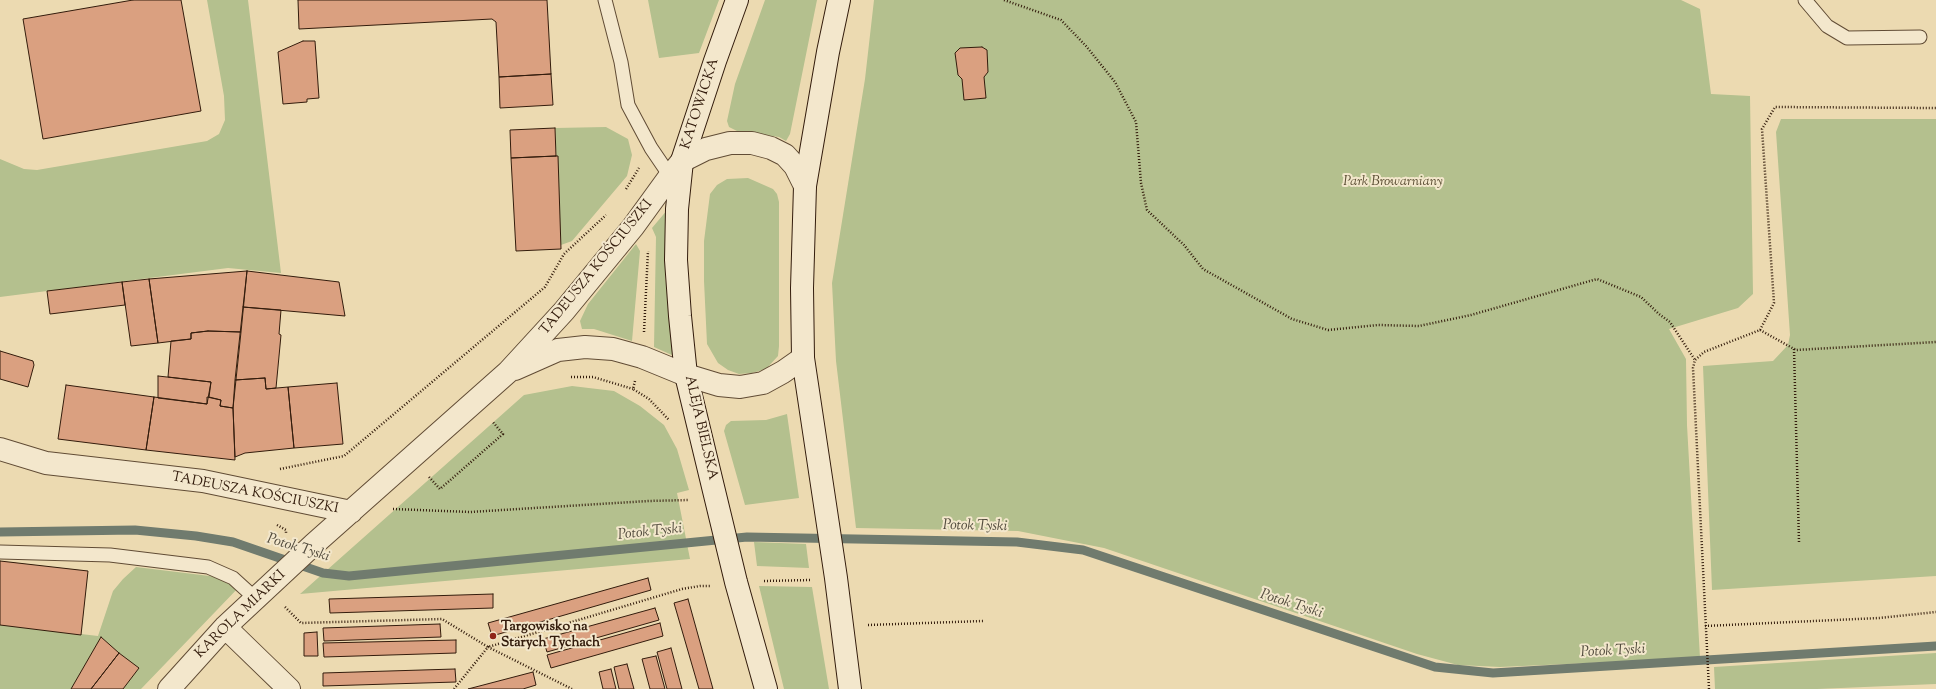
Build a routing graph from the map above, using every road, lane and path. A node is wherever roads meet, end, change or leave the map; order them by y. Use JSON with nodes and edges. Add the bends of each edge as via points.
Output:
{"nodes":[{"id":1,"x":605,"y":0,"type":"edge"},
{"id":2,"x":737,"y":0,"type":"edge"},
{"id":3,"x":839,"y":0,"type":"edge"},
{"id":4,"x":1004,"y":0,"type":"edge"},
{"id":5,"x":1805,"y":0,"type":"edge"},
{"id":6,"x":1920,"y":37,"type":"dead end"},
{"id":7,"x":1936,"y":108,"type":"edge"},
{"id":8,"x":676,"y":168,"type":"junction"},
{"id":9,"x":805,"y":186,"type":"junction"},
{"id":10,"x":608,"y":214,"type":"dead end"},
{"id":11,"x":1760,"y":330,"type":"junction"},
{"id":12,"x":1936,"y":342,"type":"edge"},
{"id":13,"x":1794,"y":349,"type":"junction"},
{"id":14,"x":803,"y":358,"type":"junction"},
{"id":15,"x":1694,"y":360,"type":"junction"},
{"id":16,"x":508,"y":372,"type":"junction"},
{"id":17,"x":686,"y":375,"type":"junction"},
{"id":18,"x":567,"y":377,"type":"dead end"},
{"id":19,"x":633,"y":389,"type":"dead end"},
{"id":20,"x":488,"y":417,"type":"dead end"},
{"id":21,"x":0,"y":449,"type":"edge"},
{"id":22,"x":276,"y":470,"type":"dead end"},
{"id":23,"x":426,"y":474,"type":"dead end"},
{"id":24,"x":696,"y":500,"type":"dead end"},
{"id":25,"x":385,"y":509,"type":"dead end"},
{"id":26,"x":351,"y":512,"type":"junction"},
{"id":27,"x":274,"y":523,"type":"dead end"},
{"id":28,"x":287,"y":536,"type":"dead end"},
{"id":29,"x":1799,"y":542,"type":"dead end"},
{"id":30,"x":0,"y":552,"type":"edge"},
{"id":31,"x":834,"y":569,"type":"junction"},
{"id":32,"x":734,"y":573,"type":"junction"},
{"id":33,"x":269,"y":596,"type":"junction"},
{"id":34,"x":1936,"y":612,"type":"edge"},
{"id":35,"x":983,"y":621,"type":"dead end"},
{"id":36,"x":866,"y":625,"type":"dead end"},
{"id":37,"x":1705,"y":626,"type":"junction"},
{"id":38,"x":225,"y":627,"type":"junction"},
{"id":39,"x":488,"y":647,"type":"junction"},
{"id":40,"x":1709,"y":687,"type":"edge"},
{"id":41,"x":168,"y":689,"type":"edge"},
{"id":42,"x":289,"y":689,"type":"edge"},
{"id":43,"x":454,"y":689,"type":"edge"},
{"id":44,"x":572,"y":689,"type":"edge"},
{"id":45,"x":766,"y":689,"type":"edge"},
{"id":46,"x":850,"y":689,"type":"edge"}],
"edges":[{"from":1,"to":8,"type":"lane","via":[[621,62],[628,105],[651,148]]},
{"from":2,"to":8,"type":"street","name":"KATOWICKA"},
{"from":3,"to":9,"type":"street","name":"KATOWICKA"},
{"from":4,"to":15,"type":"path","via":[[1061,20],[1115,82],[1136,122],[1147,210],[1184,245],[1203,269],[1292,319],[1328,330],[1378,325],[1419,326],[1471,315],[1597,279],[1642,297],[1670,322]]},
{"from":5,"to":6,"type":"lane","via":[[1827,26],[1847,38]]},
{"from":7,"to":11,"type":"path","via":[[1775,107],[1762,129],[1774,303]]},
{"from":8,"to":9,"type":"street","name":"KATOWICKA","via":[[706,149],[730,143],[752,143],[784,155],[795,166]]},
{"from":8,"to":16,"type":"street","name":"TADEUSZA KOŚCIUSZKI","via":[[633,227],[564,311]]},
{"from":8,"to":17,"type":"street","name":"ALEJA BIELSKA","via":[[676,260]]},
{"from":9,"to":14,"type":"street","name":"KATOWICKA"},
{"from":10,"to":22,"type":"path","via":[[564,254],[545,287],[344,456]]},
{"from":11,"to":13,"type":"path"},
{"from":11,"to":15,"type":"path","via":[[1704,352]]},
{"from":12,"to":13,"type":"path"},
{"from":13,"to":29,"type":"path"},
{"from":14,"to":17,"type":"street","via":[[763,383],[740,387],[719,385]]},
{"from":14,"to":31,"type":"street"},
{"from":15,"to":37,"type":"path"},
{"from":16,"to":17,"type":"street","name":"TADEUSZA KOŚCIUSZKI","via":[[558,350],[585,347],[613,349],[642,357]]},
{"from":16,"to":26,"type":"street","name":"TADEUSZA KOŚCIUSZKI"},
{"from":17,"to":32,"type":"street","name":"ALEJA BIELSKA"},
{"from":18,"to":19,"type":"path","via":[[593,377]]},
{"from":20,"to":23,"type":"path","via":[[503,434],[440,489]]},
{"from":21,"to":26,"type":"street","name":"TADEUSZA KOŚCIUSZKI","via":[[46,463],[203,481]]},
{"from":24,"to":25,"type":"path","via":[[470,512]]},
{"from":26,"to":33,"type":"street","name":"KAROLA MIARKI","via":[[314,545]]},
{"from":27,"to":28,"type":"path","via":[[286,530]]},
{"from":30,"to":33,"type":"lane","via":[[110,555],[208,567]]},
{"from":31,"to":32,"type":"path"},
{"from":31,"to":46,"type":"street"},
{"from":32,"to":39,"type":"path"},
{"from":32,"to":45,"type":"street","name":"ALEJA BIELSKA"},
{"from":33,"to":38,"type":"street","name":"KAROLA MIARKI"},
{"from":33,"to":39,"type":"path","via":[[301,623],[442,619]]},
{"from":34,"to":37,"type":"path","via":[[1879,618]]},
{"from":35,"to":36,"type":"path"},
{"from":37,"to":40,"type":"path"},
{"from":38,"to":41,"type":"street","name":"KAROLA MIARKI"},
{"from":38,"to":42,"type":"street"},
{"from":39,"to":43,"type":"path"},
{"from":39,"to":44,"type":"path"}]}
